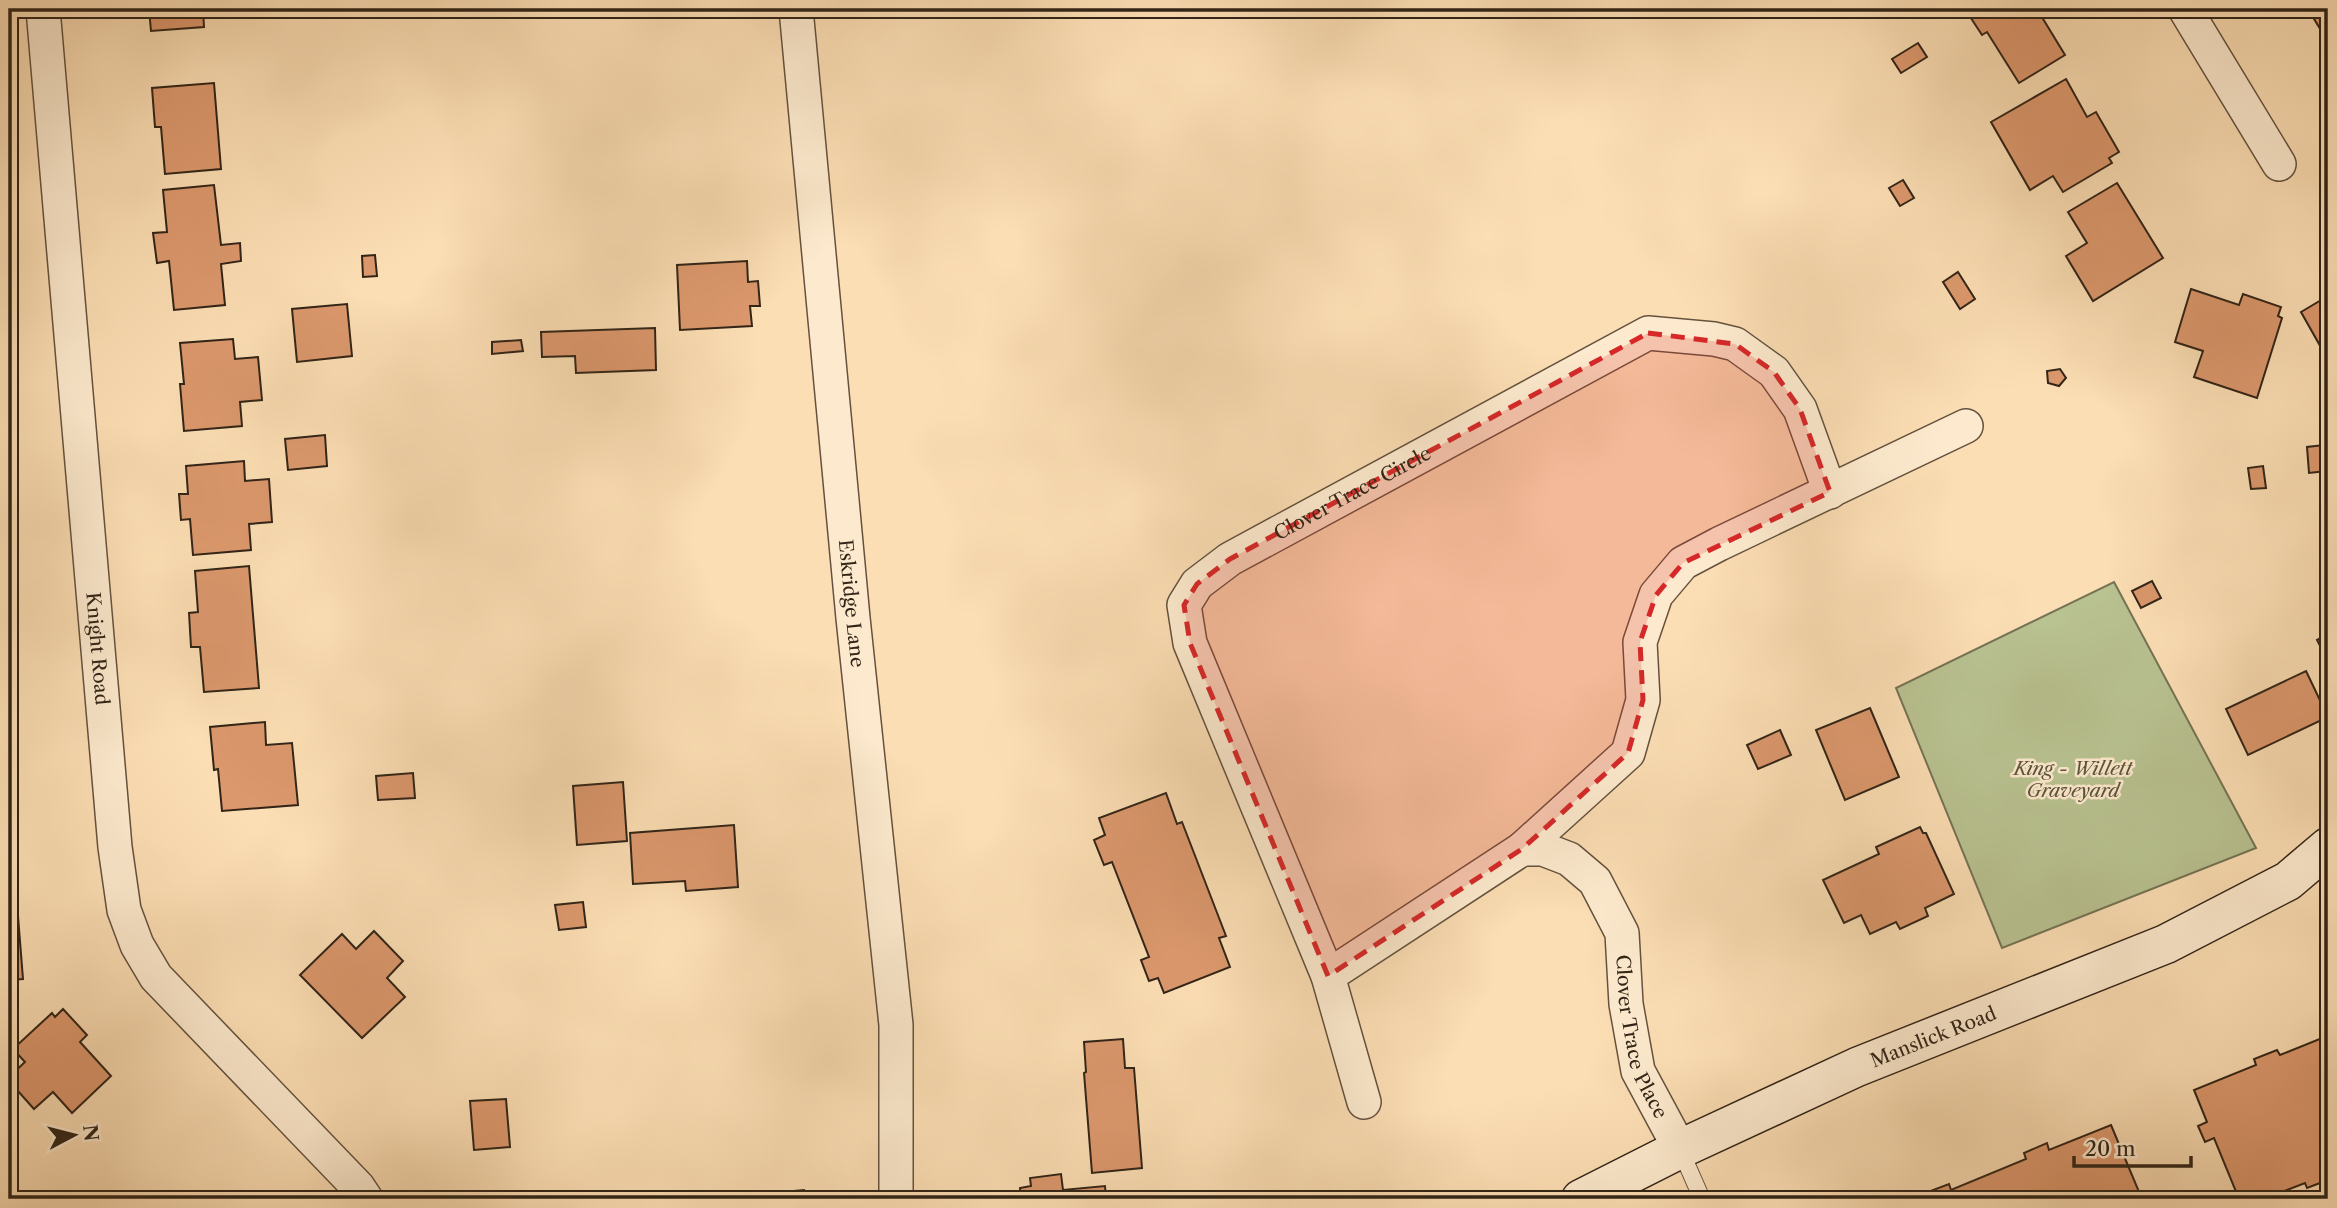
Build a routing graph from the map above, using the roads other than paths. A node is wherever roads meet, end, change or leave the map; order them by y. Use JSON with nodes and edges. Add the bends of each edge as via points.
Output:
{"nodes":[{"id":1,"x":43,"y":9,"type":"edge"},
{"id":2,"x":796,"y":9,"type":"edge"},
{"id":3,"x":2185,"y":9,"type":"edge"},
{"id":4,"x":2279,"y":163,"type":"dead end"},
{"id":5,"x":1966,"y":426,"type":"dead end"},
{"id":6,"x":1830,"y":492,"type":"junction"},
{"id":7,"x":2328,"y":847,"type":"edge"},
{"id":8,"x":1522,"y":849,"type":"junction"},
{"id":9,"x":2328,"y":877,"type":"edge"},
{"id":10,"x":2288,"y":881,"type":"junction"},
{"id":11,"x":1328,"y":976,"type":"junction"},
{"id":12,"x":1364,"y":1102,"type":"dead end"},
{"id":13,"x":1681,"y":1149,"type":"junction"},
{"id":14,"x":366,"y":1199,"type":"edge"},
{"id":15,"x":896,"y":1199,"type":"edge"},
{"id":16,"x":1581,"y":1199,"type":"edge"},
{"id":17,"x":1702,"y":1199,"type":"edge"}],
"edges":[{"from":1,"to":14,"type":"street","name":"Knight Road","via":[[113,834],[124,910],[156,977]]},
{"from":2,"to":15,"type":"street","name":"Eskridge Lane","via":[[851,604],[896,1025]]},
{"from":3,"to":4,"type":"street"},
{"from":5,"to":6,"type":"street"},
{"from":6,"to":8,"type":"street","via":[[1684,563],[1656,595],[1640,642],[1643,700],[1628,753]]},
{"from":6,"to":11,"type":"street","name":"Clover Trace Circle","via":[[1800,409],[1774,372],[1735,344],[1648,333],[1230,559],[1198,584],[1184,605],[1190,643]]},
{"from":7,"to":10,"type":"main road","name":"Manslick Road"},
{"from":8,"to":11,"type":"street"},
{"from":8,"to":13,"type":"street","name":"Clover Trace Place","via":[[1543,849],[1569,859],[1595,881],[1622,933],[1626,1004],[1638,1071]]},
{"from":9,"to":10,"type":"main road","name":"Manslick Road"},
{"from":10,"to":13,"type":"main road","name":"Manslick Road","via":[[2166,943],[1857,1067]]},
{"from":11,"to":12,"type":"street","name":"Clover Trace Circle"},
{"from":13,"to":16,"type":"main road","name":"Manslick Road"},
{"from":13,"to":17,"type":"lane"}]}
